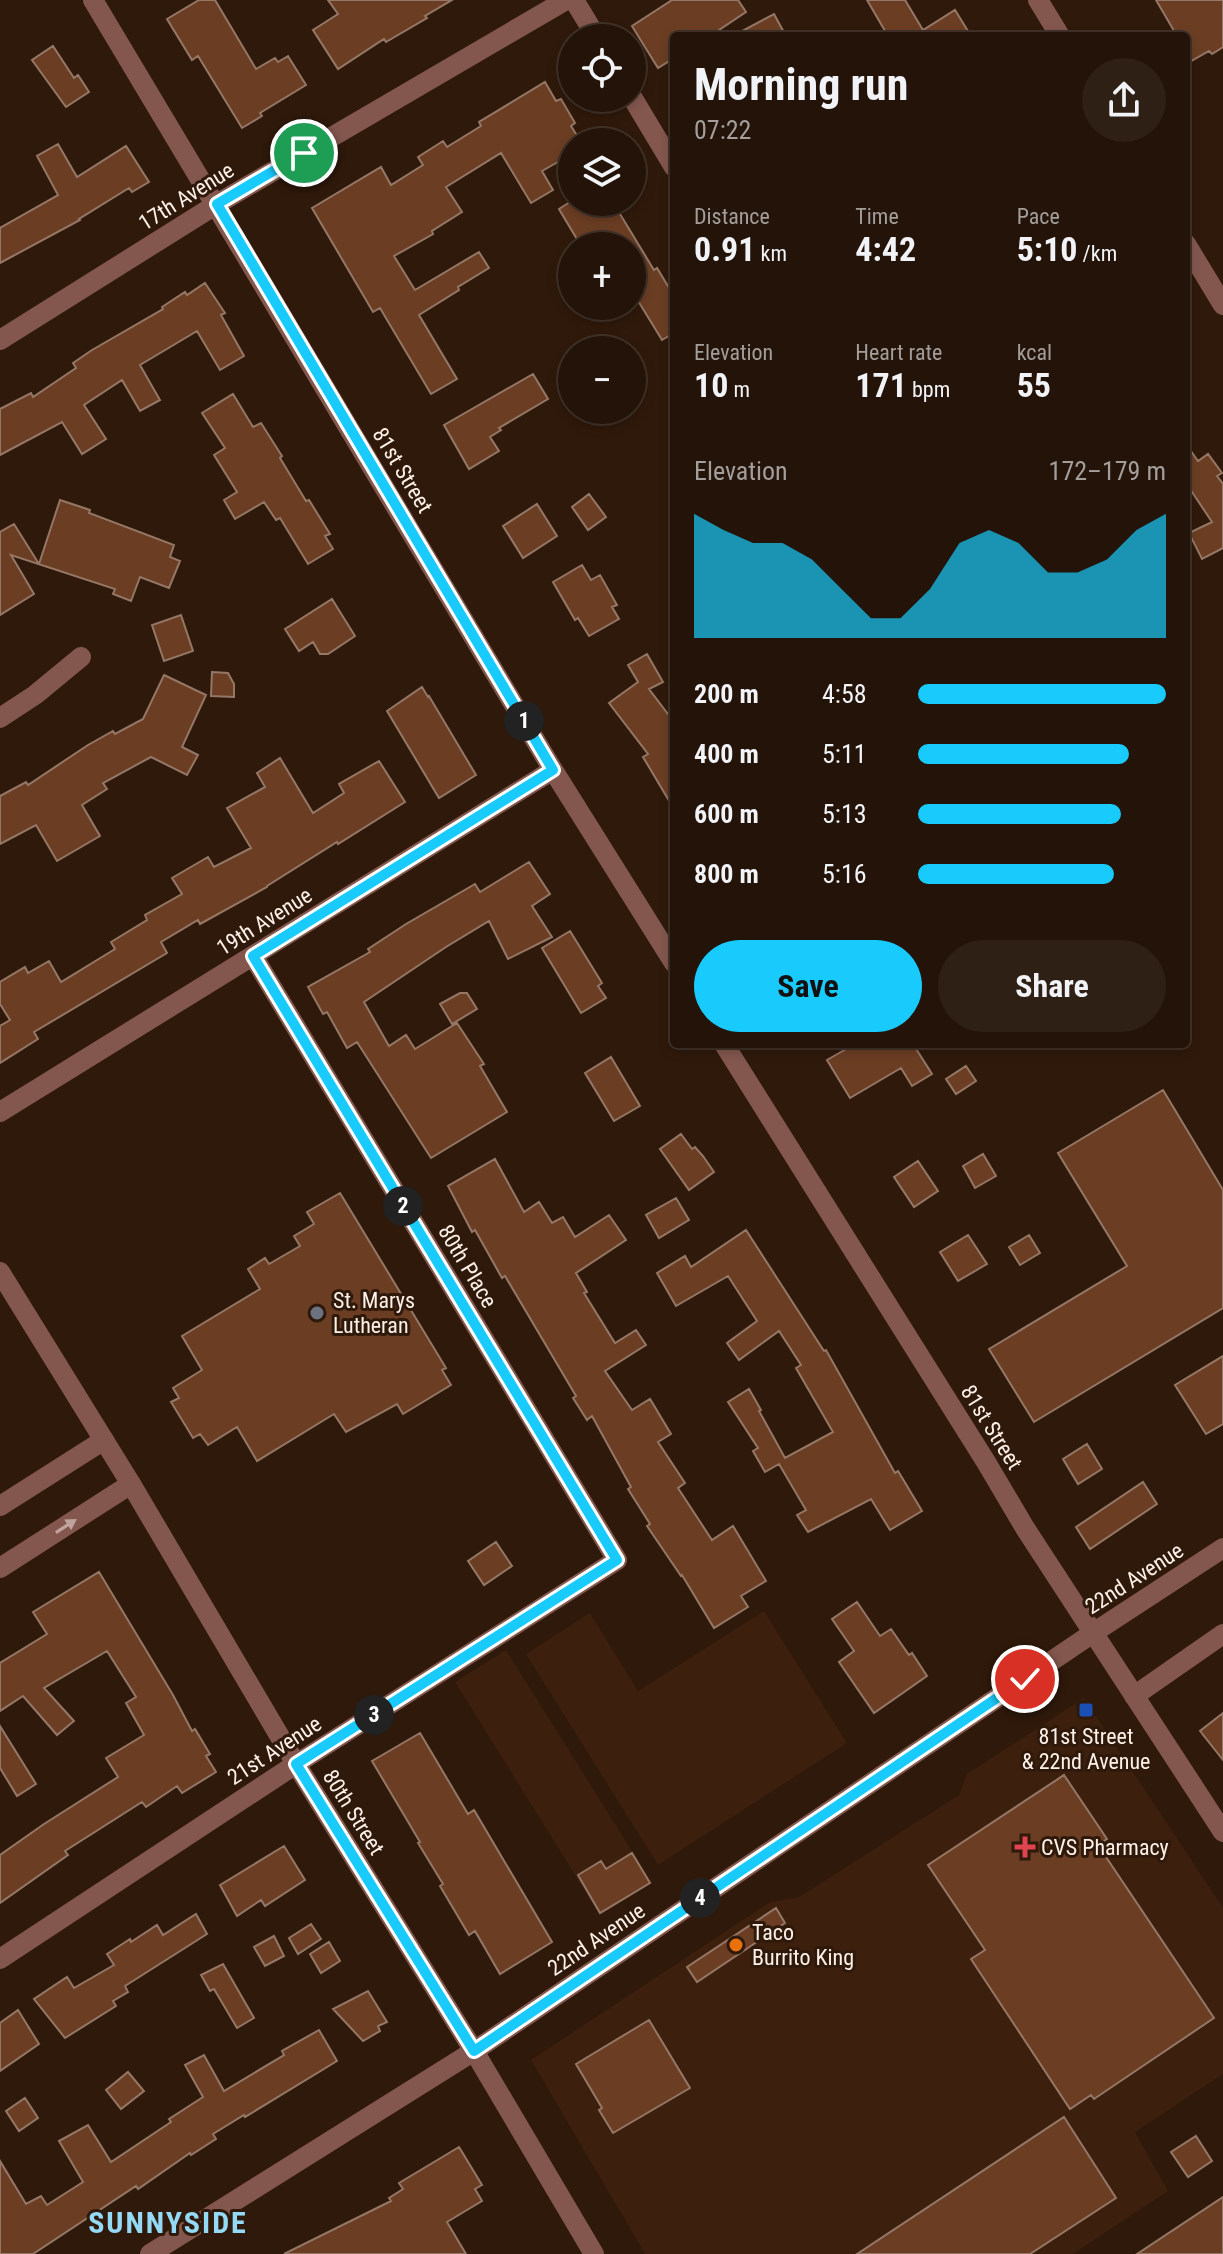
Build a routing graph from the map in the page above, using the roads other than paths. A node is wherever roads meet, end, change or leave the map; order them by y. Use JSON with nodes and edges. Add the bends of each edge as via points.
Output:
{"nodes":[{"id":1,"x":93,"y":0,"type":"edge"},
{"id":2,"x":566,"y":0,"type":"edge"},
{"id":3,"x":574,"y":0,"type":"edge"},
{"id":4,"x":1038,"y":0,"type":"edge"},
{"id":5,"x":589,"y":24,"type":"edge"},
{"id":6,"x":1058,"y":32,"type":"edge"},
{"id":7,"x":641,"y":112,"type":"edge"},
{"id":8,"x":670,"y":160,"type":"edge"},
{"id":9,"x":217,"y":204,"type":"junction"},
{"id":10,"x":1190,"y":251,"type":"edge"},
{"id":11,"x":1223,"y":305,"type":"edge"},
{"id":12,"x":0,"y":340,"type":"edge"},
{"id":13,"x":81,"y":657,"type":"dead end"},
{"id":14,"x":0,"y":718,"type":"edge"},
{"id":15,"x":553,"y":770,"type":"junction"},
{"id":16,"x":253,"y":956,"type":"junction"},
{"id":17,"x":670,"y":957,"type":"edge"},
{"id":18,"x":727,"y":1048,"type":"edge"},
{"id":19,"x":0,"y":1112,"type":"edge"},
{"id":20,"x":0,"y":1272,"type":"edge"},
{"id":21,"x":104,"y":1440,"type":"junction"},
{"id":22,"x":131,"y":1484,"type":"junction"},
{"id":23,"x":0,"y":1506,"type":"edge"},
{"id":24,"x":1223,"y":1548,"type":"edge"},
{"id":25,"x":617,"y":1560,"type":"joint"},
{"id":26,"x":0,"y":1568,"type":"edge"},
{"id":27,"x":1093,"y":1633,"type":"junction"},
{"id":28,"x":1223,"y":1634,"type":"edge"},
{"id":29,"x":1134,"y":1696,"type":"junction"},
{"id":30,"x":296,"y":1764,"type":"junction"},
{"id":31,"x":1223,"y":1832,"type":"edge"},
{"id":32,"x":0,"y":1959,"type":"edge"},
{"id":33,"x":474,"y":2051,"type":"junction"},
{"id":34,"x":150,"y":2254,"type":"edge"},
{"id":35,"x":594,"y":2254,"type":"edge"}],
"edges":[{"from":1,"to":9,"type":"street","name":"81st Street"},
{"from":2,"to":9,"type":"street","name":"17th Avenue"},
{"from":3,"to":5,"type":"street"},
{"from":4,"to":6,"type":"street"},
{"from":7,"to":8,"type":"street"},
{"from":9,"to":12,"type":"street","name":"17th Avenue"},
{"from":9,"to":15,"type":"street","name":"81st Street"},
{"from":10,"to":11,"type":"street"},
{"from":13,"to":14,"type":"street"},
{"from":15,"to":16,"type":"street","name":"19th Avenue"},
{"from":15,"to":17,"type":"street","name":"81st Street"},
{"from":16,"to":19,"type":"street","name":"19th Avenue"},
{"from":16,"to":25,"type":"street","name":"80th Place"},
{"from":18,"to":27,"type":"street","name":"81st Street"},
{"from":20,"to":21,"type":"street","name":"80th Street"},
{"from":21,"to":22,"type":"street","name":"80th Street"},
{"from":21,"to":23,"type":"street"},
{"from":26,"to":22,"type":"street","one_way":true},
{"from":22,"to":30,"type":"street","name":"80th Street"},
{"from":24,"to":27,"type":"street","name":"22nd Avenue"},
{"from":25,"to":30,"type":"street","name":"21st Avenue"},
{"from":27,"to":29,"type":"street","name":"81st Street"},
{"from":27,"to":33,"type":"street","name":"22nd Avenue"},
{"from":28,"to":29,"type":"street"},
{"from":29,"to":31,"type":"street","name":"81st Street"},
{"from":30,"to":32,"type":"street","name":"21st Avenue"},
{"from":30,"to":33,"type":"street","name":"80th Street"},
{"from":33,"to":34,"type":"street","name":"22nd Avenue"},
{"from":33,"to":35,"type":"street","name":"80th Street"}]}
